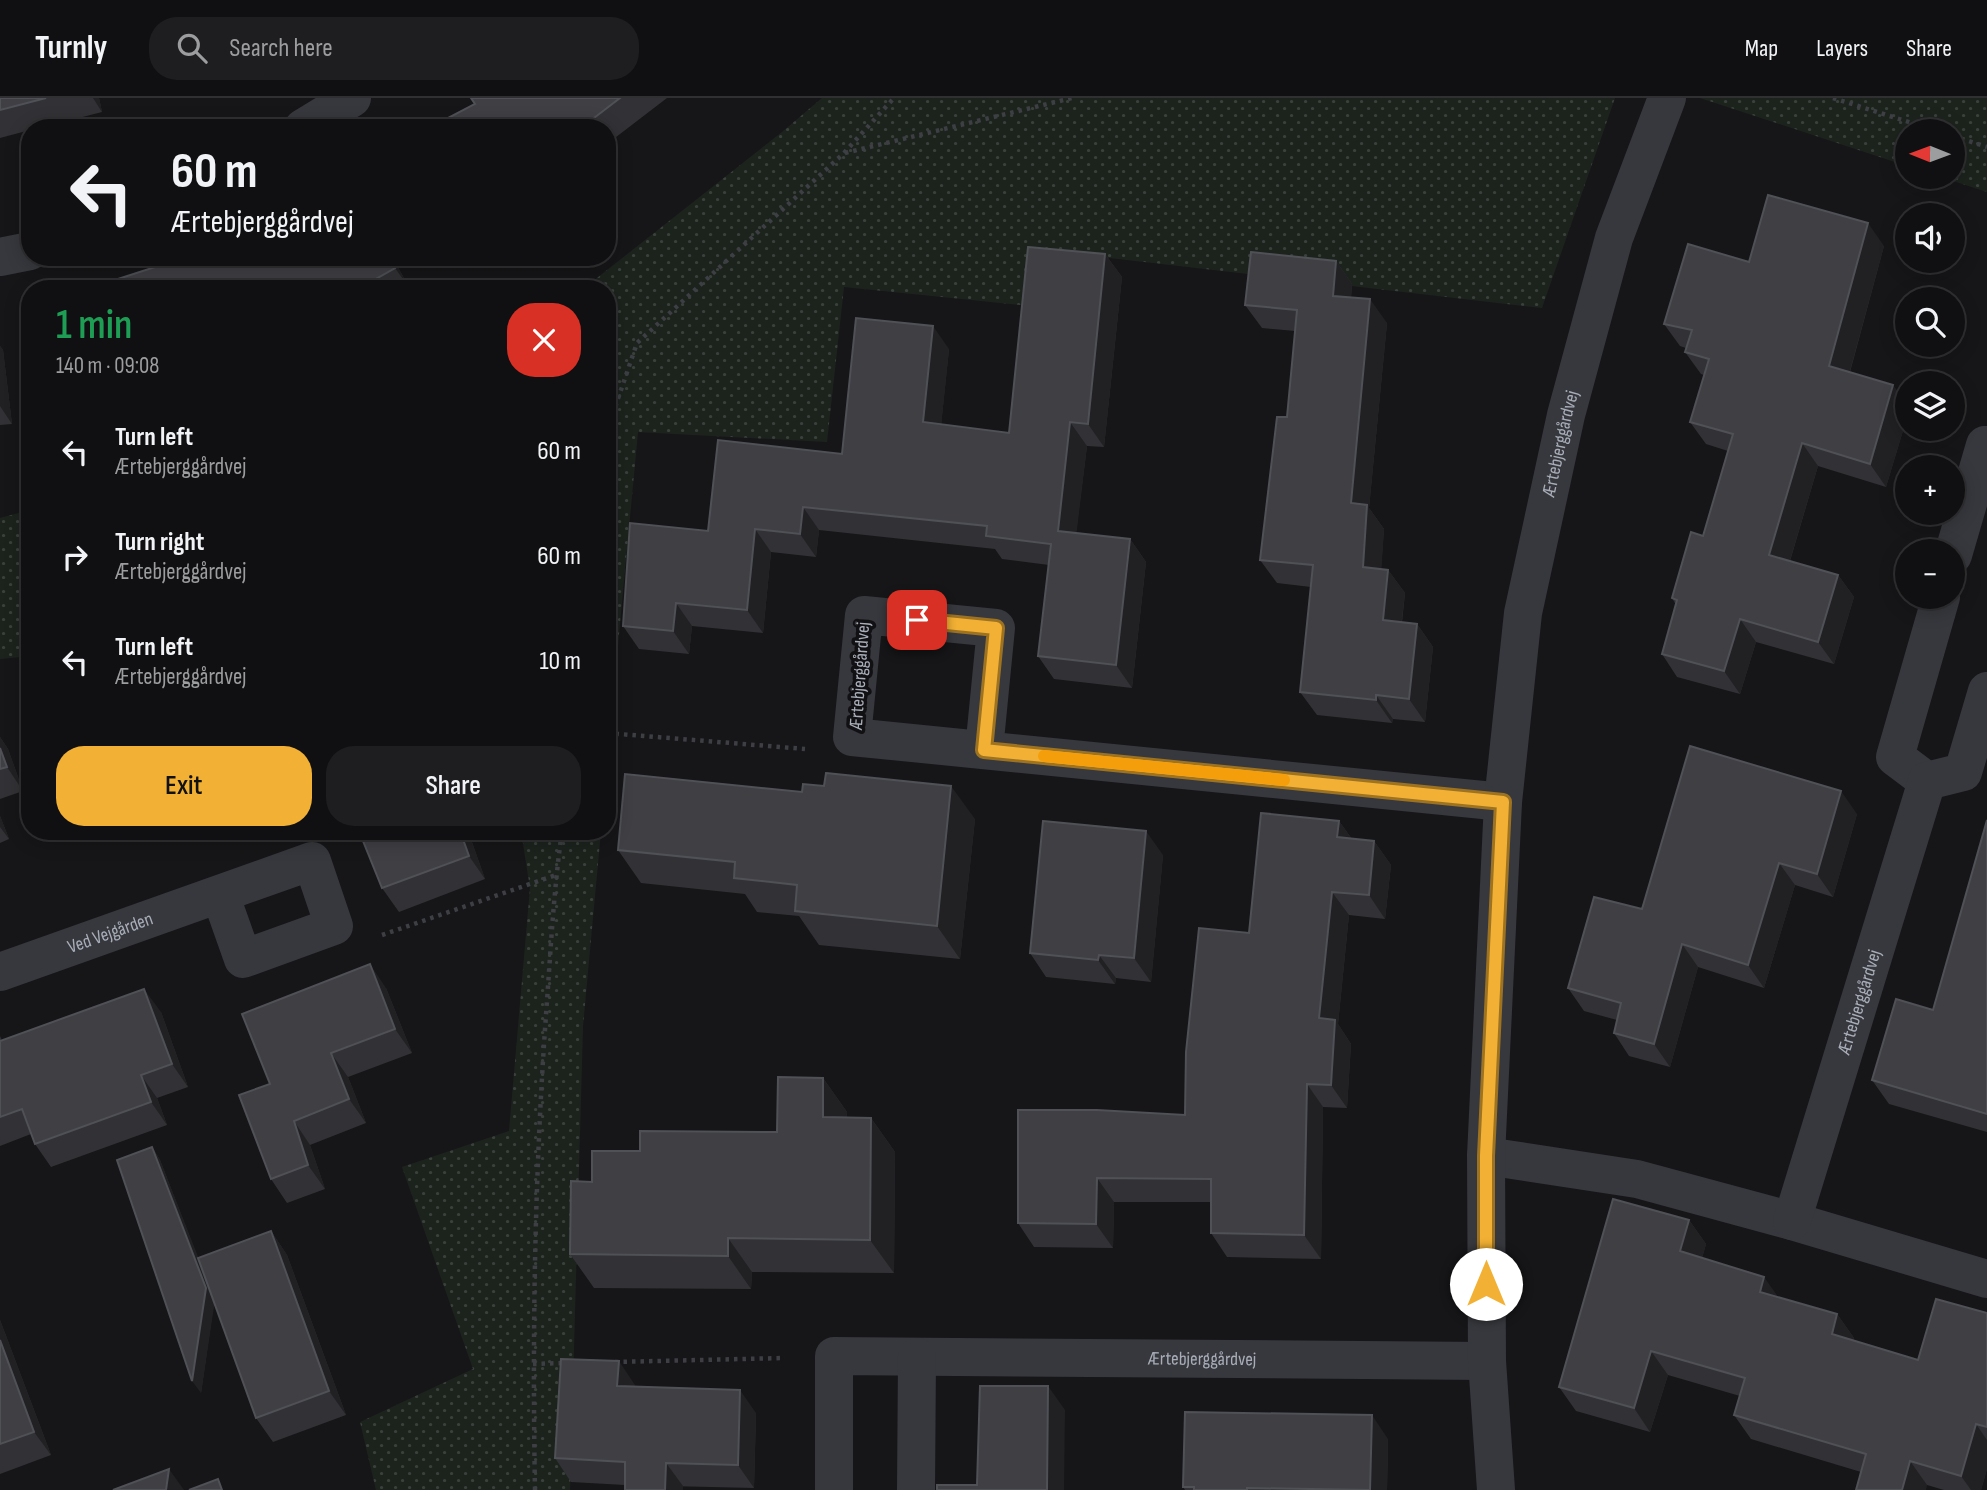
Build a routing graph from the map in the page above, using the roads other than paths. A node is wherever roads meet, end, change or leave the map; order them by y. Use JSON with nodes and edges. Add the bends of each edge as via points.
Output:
{"nodes":[{"id":1,"x":352,"y":98,"type":"edge"},
{"id":2,"x":1667,"y":98,"type":"edge"},
{"id":3,"x":318,"y":119,"type":"edge"},
{"id":4,"x":21,"y":253,"type":"edge"},
{"id":5,"x":0,"y":257,"type":"edge"},
{"id":6,"x":1987,"y":446,"type":"edge"},
{"id":7,"x":1958,"y":539,"type":"edge"},
{"id":8,"x":1938,"y":609,"type":"edge"},
{"id":9,"x":1987,"y":691,"type":"edge"},
{"id":10,"x":984,"y":750,"type":"junction"},
{"id":11,"x":1927,"y":781,"type":"junction"},
{"id":12,"x":1503,"y":802,"type":"junction"},
{"id":13,"x":220,"y":894,"type":"junction"},
{"id":14,"x":0,"y":971,"type":"edge"},
{"id":15,"x":1486,"y":1156,"type":"junction"},
{"id":16,"x":1791,"y":1221,"type":"junction"},
{"id":17,"x":1987,"y":1279,"type":"edge"},
{"id":18,"x":917,"y":1357,"type":"junction"},
{"id":19,"x":1487,"y":1361,"type":"junction"},
{"id":20,"x":834,"y":1490,"type":"edge"},
{"id":21,"x":916,"y":1490,"type":"edge"},
{"id":22,"x":1496,"y":1490,"type":"edge"}],
"edges":[{"from":1,"to":3,"type":"street"},
{"from":2,"to":12,"type":"street","name":"Ærtebjerggårdvej","via":[[1614,238],[1566,415],[1523,613]]},
{"from":4,"to":5,"type":"street"},
{"from":6,"to":7,"type":"street"},
{"from":8,"to":11,"type":"street","via":[[1895,757]]},
{"from":9,"to":11,"type":"street","via":[[1963,772]]},
{"from":10,"to":10,"type":"street","name":"Ærtebjerggårdvej","via":[[852,737],[864,615],[996,628]]},
{"from":10,"to":12,"type":"street","name":"Ærtebjerggårdvej"},
{"from":11,"to":16,"type":"street","name":"Ærtebjerggårdvej"},
{"from":12,"to":15,"type":"street","name":"Ærtebjerggårdvej"},
{"from":13,"to":13,"type":"street","name":"Ved Vejgården","via":[[243,958],[334,926],[312,861]]},
{"from":13,"to":14,"type":"street","name":"Ved Vejgården"},
{"from":15,"to":16,"type":"street","via":[[1637,1179]]},
{"from":15,"to":19,"type":"street","name":"Ærtebjerggårdvej"},
{"from":16,"to":17,"type":"street"},
{"from":18,"to":19,"type":"street","name":"Ærtebjerggårdvej"},
{"from":18,"to":20,"type":"street","name":"Ærtebjerggårdvej","via":[[834,1356]]},
{"from":18,"to":21,"type":"street"},
{"from":19,"to":22,"type":"street","name":"Ærtebjerggårdvej"}]}
